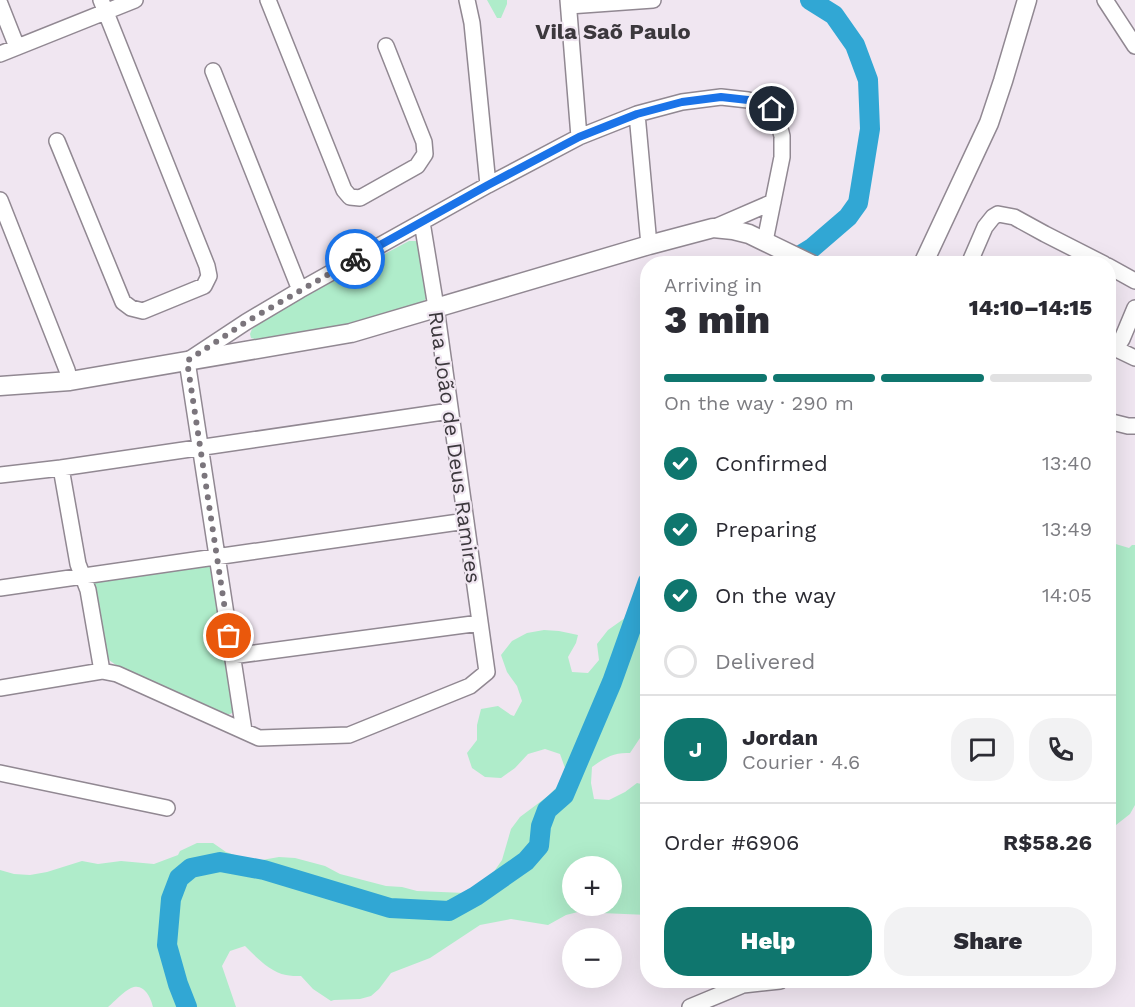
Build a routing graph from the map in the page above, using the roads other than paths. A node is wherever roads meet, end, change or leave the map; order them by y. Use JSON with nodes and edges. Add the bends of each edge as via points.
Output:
{"nodes":[{"id":1,"x":135,"y":0,"type":"edge"},
{"id":2,"x":268,"y":0,"type":"edge"},
{"id":3,"x":467,"y":0,"type":"edge"},
{"id":4,"x":653,"y":0,"type":"edge"},
{"id":5,"x":1027,"y":0,"type":"edge"},
{"id":6,"x":1105,"y":0,"type":"edge"},
{"id":7,"x":568,"y":3,"type":"edge"},
{"id":8,"x":0,"y":4,"type":"edge"},
{"id":9,"x":103,"y":6,"type":"edge"},
{"id":10,"x":386,"y":46,"type":"dead end"},
{"id":11,"x":1135,"y":46,"type":"edge"},
{"id":12,"x":17,"y":47,"type":"junction"},
{"id":13,"x":0,"y":54,"type":"edge"},
{"id":14,"x":213,"y":71,"type":"dead end"},
{"id":15,"x":637,"y":114,"type":"junction"},
{"id":16,"x":579,"y":137,"type":"junction"},
{"id":17,"x":57,"y":141,"type":"dead end"},
{"id":18,"x":488,"y":185,"type":"junction"},
{"id":19,"x":0,"y":200,"type":"edge"},
{"id":20,"x":773,"y":202,"type":"junction"},
{"id":21,"x":422,"y":222,"type":"junction"},
{"id":22,"x":713,"y":228,"type":"junction"},
{"id":23,"x":769,"y":243,"type":"junction"},
{"id":24,"x":649,"y":245,"type":"junction"},
{"id":25,"x":795,"y":256,"type":"edge"},
{"id":26,"x":926,"y":256,"type":"edge"},
{"id":27,"x":972,"y":256,"type":"edge"},
{"id":28,"x":1089,"y":256,"type":"edge"},
{"id":29,"x":1116,"y":270,"type":"edge"},
{"id":30,"x":1135,"y":281,"type":"edge"},
{"id":31,"x":300,"y":290,"type":"junction"},
{"id":32,"x":436,"y":307,"type":"junction"},
{"id":33,"x":1135,"y":308,"type":"edge"},
{"id":34,"x":1116,"y":344,"type":"edge"},
{"id":35,"x":1116,"y":349,"type":"edge"},
{"id":36,"x":1135,"y":358,"type":"edge"},
{"id":37,"x":187,"y":361,"type":"junction"},
{"id":38,"x":70,"y":381,"type":"junction"},
{"id":39,"x":0,"y":386,"type":"edge"},
{"id":40,"x":450,"y":411,"type":"junction"},
{"id":41,"x":1116,"y":423,"type":"edge"},
{"id":42,"x":1135,"y":426,"type":"edge"},
{"id":43,"x":201,"y":448,"type":"junction"},
{"id":44,"x":61,"y":468,"type":"junction"},
{"id":45,"x":0,"y":475,"type":"edge"},
{"id":46,"x":466,"y":521,"type":"junction"},
{"id":47,"x":217,"y":557,"type":"junction"},
{"id":48,"x":84,"y":576,"type":"junction"},
{"id":49,"x":0,"y":588,"type":"edge"},
{"id":50,"x":480,"y":623,"type":"junction"},
{"id":51,"x":232,"y":656,"type":"junction"},
{"id":52,"x":102,"y":671,"type":"junction"},
{"id":53,"x":0,"y":688,"type":"edge"},
{"id":54,"x":244,"y":731,"type":"junction"},
{"id":55,"x":0,"y":773,"type":"edge"},
{"id":56,"x":167,"y":808,"type":"dead end"},
{"id":57,"x":736,"y":988,"type":"edge"},
{"id":58,"x":690,"y":1007,"type":"edge"}],
"edges":[{"from":1,"to":9,"type":"street"},
{"from":2,"to":10,"type":"street","via":[[350,197],[360,198],[417,166],[425,154],[424,142]]},
{"from":3,"to":18,"type":"street"},
{"from":4,"to":7,"type":"street"},
{"from":5,"to":26,"type":"main road","via":[[989,123]]},
{"from":6,"to":11,"type":"street"},
{"from":7,"to":16,"type":"street"},
{"from":8,"to":12,"type":"street"},
{"from":9,"to":12,"type":"street"},
{"from":9,"to":17,"type":"street","via":[[207,266],[209,276],[204,286],[143,311],[123,302]]},
{"from":12,"to":13,"type":"street"},
{"from":14,"to":31,"type":"street"},
{"from":15,"to":16,"type":"street"},
{"from":15,"to":20,"type":"street","via":[[721,97],[748,100],[772,109],[782,136]]},
{"from":15,"to":24,"type":"street"},
{"from":16,"to":18,"type":"street"},
{"from":18,"to":21,"type":"street"},
{"from":19,"to":38,"type":"street"},
{"from":20,"to":22,"type":"street"},
{"from":20,"to":23,"type":"street"},
{"from":21,"to":31,"type":"street"},
{"from":21,"to":32,"type":"street","name":"Rua João de Deus Ramires"},
{"from":22,"to":23,"type":"main road","via":[[741,232]]},
{"from":22,"to":24,"type":"main road"},
{"from":23,"to":25,"type":"main road"},
{"from":24,"to":32,"type":"main road"},
{"from":27,"to":28,"type":"street","via":[[985,227],[1002,214]]},
{"from":29,"to":30,"type":"street"},
{"from":31,"to":37,"type":"street"},
{"from":32,"to":37,"type":"main road","via":[[351,333]]},
{"from":32,"to":40,"type":"street","name":"Rua João de Deus Ramires"},
{"from":33,"to":34,"type":"street","via":[[1122,339]]},
{"from":35,"to":36,"type":"street"},
{"from":37,"to":38,"type":"main road"},
{"from":37,"to":43,"type":"street"},
{"from":38,"to":39,"type":"main road"},
{"from":40,"to":43,"type":"street"},
{"from":40,"to":46,"type":"street","name":"Rua João de Deus Ramires"},
{"from":41,"to":42,"type":"street"},
{"from":43,"to":44,"type":"street"},
{"from":43,"to":47,"type":"street"},
{"from":44,"to":45,"type":"street"},
{"from":44,"to":48,"type":"street","via":[[78,564]]},
{"from":46,"to":47,"type":"street"},
{"from":46,"to":50,"type":"street","name":"Rua João de Deus Ramires"},
{"from":47,"to":48,"type":"street"},
{"from":47,"to":51,"type":"street"},
{"from":48,"to":49,"type":"street"},
{"from":48,"to":52,"type":"street"},
{"from":50,"to":51,"type":"street"},
{"from":50,"to":54,"type":"street","name":"Rua João de Deus Ramires","via":[[487,672],[470,686],[349,735],[259,738]]},
{"from":51,"to":54,"type":"street"},
{"from":52,"to":53,"type":"street"},
{"from":52,"to":54,"type":"street","via":[[117,674]]},
{"from":55,"to":56,"type":"street"},
{"from":57,"to":58,"type":"street"}]}
